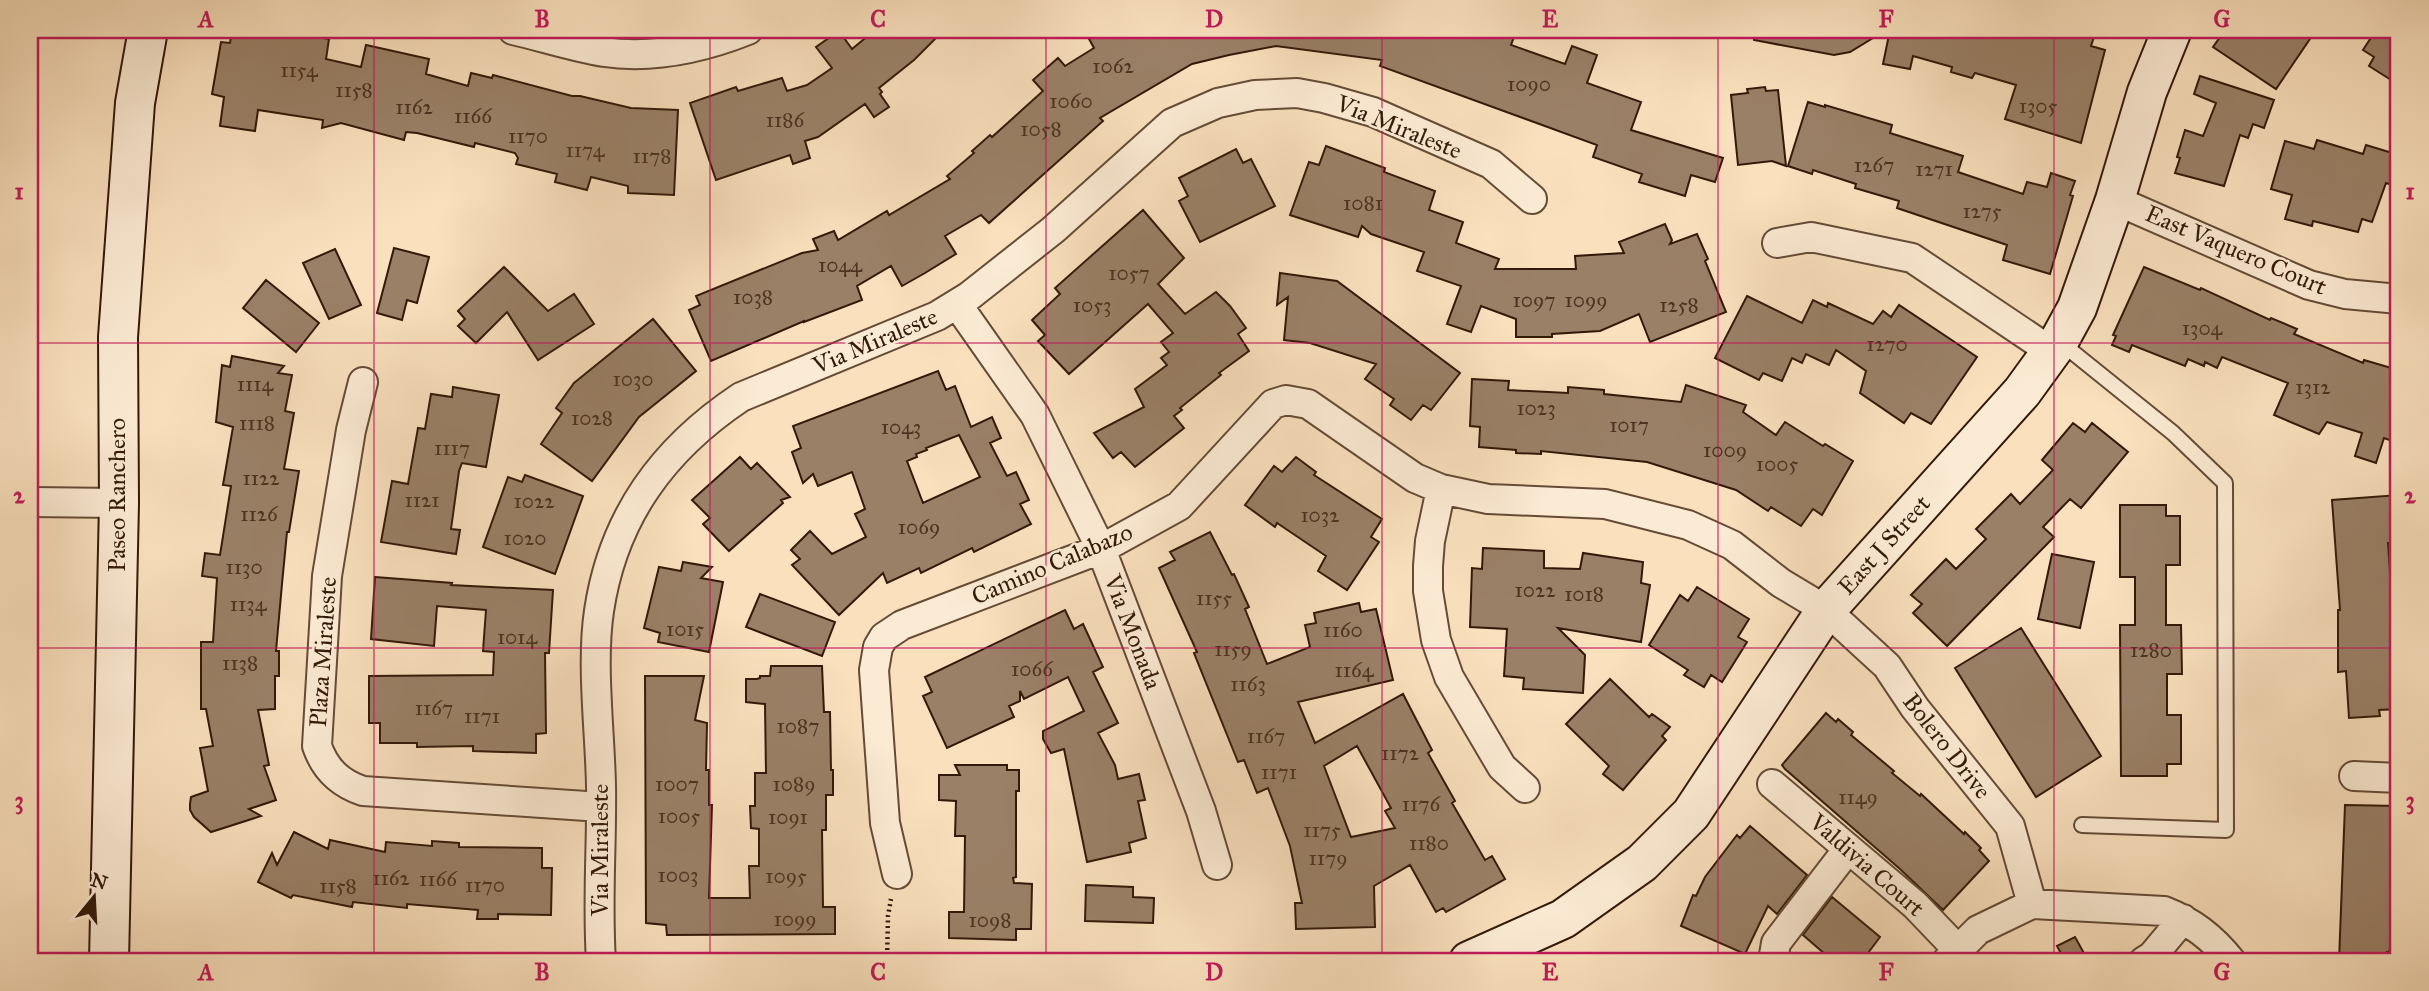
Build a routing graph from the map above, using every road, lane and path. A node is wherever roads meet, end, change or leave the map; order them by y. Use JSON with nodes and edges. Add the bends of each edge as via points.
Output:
{"nodes":[{"id":1,"x":148,"y":30,"type":"edge"},
{"id":2,"x":513,"y":30,"type":"edge"},
{"id":3,"x":748,"y":30,"type":"edge"},
{"id":4,"x":2172,"y":30,"type":"edge"},
{"id":5,"x":1532,"y":199,"type":"dead end"},
{"id":6,"x":2115,"y":200,"type":"junction"},
{"id":7,"x":1777,"y":243,"type":"dead end"},
{"id":8,"x":2399,"y":299,"type":"edge"},
{"id":9,"x":957,"y":304,"type":"junction"},
{"id":10,"x":2055,"y":346,"type":"junction"},
{"id":11,"x":363,"y":382,"type":"dead end"},
{"id":12,"x":1441,"y":489,"type":"junction"},
{"id":13,"x":30,"y":502,"type":"edge"},
{"id":14,"x":118,"y":503,"type":"junction"},
{"id":15,"x":1101,"y":549,"type":"junction"},
{"id":16,"x":1826,"y":610,"type":"junction"},
{"id":17,"x":2354,"y":776,"type":"dead end"},
{"id":18,"x":2399,"y":778,"type":"edge"},
{"id":19,"x":1772,"y":784,"type":"dead end"},
{"id":20,"x":1525,"y":788,"type":"dead end"},
{"id":21,"x":601,"y":807,"type":"junction"},
{"id":22,"x":2082,"y":825,"type":"dead end"},
{"id":23,"x":1848,"y":849,"type":"junction"},
{"id":24,"x":1217,"y":865,"type":"dead end"},
{"id":25,"x":897,"y":874,"type":"joint"},
{"id":26,"x":2032,"y":904,"type":"junction"},
{"id":27,"x":2183,"y":919,"type":"junction"},
{"id":28,"x":1952,"y":956,"type":"edge"},
{"id":29,"x":110,"y":961,"type":"edge"},
{"id":30,"x":601,"y":961,"type":"edge"},
{"id":31,"x":887,"y":961,"type":"edge"},
{"id":32,"x":1469,"y":961,"type":"edge"},
{"id":33,"x":1773,"y":961,"type":"edge"},
{"id":34,"x":2144,"y":961,"type":"edge"},
{"id":35,"x":2231,"y":961,"type":"edge"}],
"edges":[{"from":1,"to":14,"type":"street","name":"Paseo Ranchero","via":[[135,103],[118,337]]},
{"from":2,"to":3,"type":"street","via":[[603,52],[635,54],[697,47]]},
{"from":4,"to":6,"type":"street","name":"East J Street","via":[[2147,92]]},
{"from":5,"to":9,"type":"street","name":"Via Miraleste","via":[[1491,164],[1373,112],[1297,93],[1242,97],[1172,123],[1053,230]]},
{"from":6,"to":8,"type":"street","name":"East Vaquero Court","via":[[2309,285]]},
{"from":6,"to":10,"type":"street","name":"East J Street","via":[[2077,308]]},
{"from":7,"to":10,"type":"street","via":[[1811,237],[1912,258]]},
{"from":9,"to":15,"type":"street","name":"Via Monada","via":[[1035,415]]},
{"from":9,"to":21,"type":"street","name":"Via Miraleste","via":[[741,397],[688,437],[646,487],[615,547],[599,612]]},
{"from":10,"to":16,"type":"street","name":"East J Street","via":[[2022,392]]},
{"from":10,"to":22,"type":"lane","via":[[2173,433],[2225,483],[2226,830]]},
{"from":11,"to":21,"type":"street","name":"Plaza Miraleste","via":[[327,576],[317,746],[326,766],[341,781],[363,791]]},
{"from":12,"to":15,"type":"street","name":"Camino Calabazo","via":[[1415,478],[1308,404],[1286,400],[1273,404],[1179,506]]},
{"from":12,"to":16,"type":"street","name":"Camino Calabazo","via":[[1488,499],[1605,504],[1688,525],[1732,545]]},
{"from":12,"to":20,"type":"street","via":[[1428,566],[1436,640],[1449,677],[1502,767]]},
{"from":13,"to":14,"type":"street"},
{"from":14,"to":29,"type":"street","name":"Paseo Ranchero"},
{"from":15,"to":24,"type":"street","name":"Via Monada","via":[[1201,811]]},
{"from":15,"to":25,"type":"street","name":"Camino Calabazo","via":[[902,625],[884,637],[874,658],[874,689],[885,823]]},
{"from":16,"to":26,"type":"street","name":"Bolero Drive","via":[[1886,666],[2010,826]]},
{"from":16,"to":32,"type":"street","name":"East J Street","via":[[1691,814],[1642,863],[1563,919]]},
{"from":17,"to":18,"type":"street"},
{"from":19,"to":23,"type":"street","name":"Valdivia Court"},
{"from":21,"to":30,"type":"street","name":"Via Miraleste"},
{"from":23,"to":28,"type":"street","name":"Valdivia Court","via":[[1915,905]]},
{"from":23,"to":33,"type":"street","via":[[1776,943]]},
{"from":25,"to":31,"type":"path","via":[[888,916]]},
{"from":26,"to":27,"type":"street","via":[[2164,911]]},
{"from":26,"to":28,"type":"street","via":[[1978,930]]},
{"from":27,"to":34,"type":"street"},
{"from":27,"to":35,"type":"street","via":[[2202,930]]}]}
